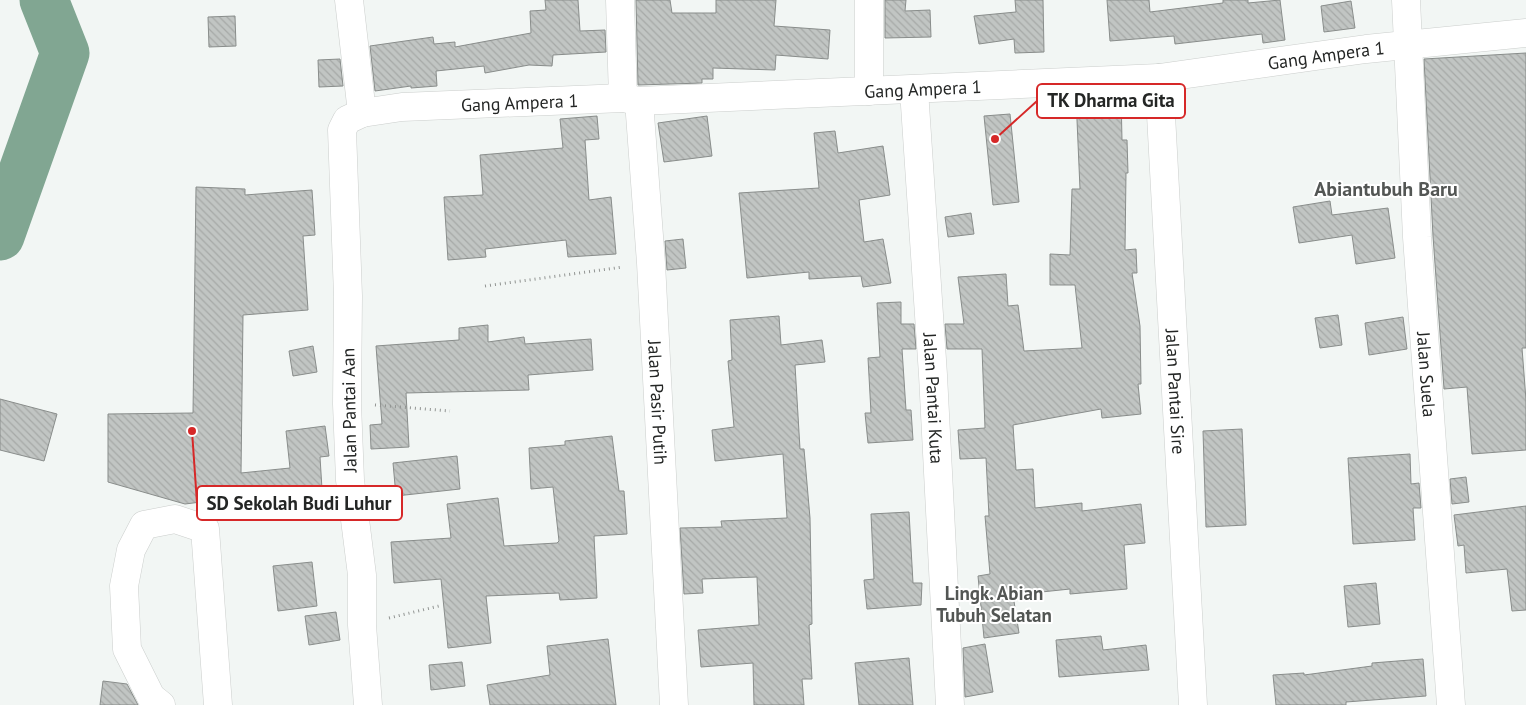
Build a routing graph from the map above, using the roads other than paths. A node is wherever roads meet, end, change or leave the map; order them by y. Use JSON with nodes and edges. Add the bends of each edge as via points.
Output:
{"nodes":[{"id":1,"x":349,"y":0,"type":"edge"},
{"id":2,"x":620,"y":0,"type":"edge"},
{"id":3,"x":869,"y":0,"type":"edge"},
{"id":4,"x":1406,"y":0,"type":"edge"},
{"id":5,"x":1526,"y":33,"type":"edge"},
{"id":6,"x":1408,"y":45,"type":"junction"},
{"id":7,"x":1159,"y":78,"type":"junction"},
{"id":8,"x":914,"y":90,"type":"junction"},
{"id":9,"x":868,"y":91,"type":"junction"},
{"id":10,"x":631,"y":99,"type":"junction"},
{"id":11,"x":362,"y":113,"type":"junction"},
{"id":12,"x":342,"y":144,"type":"joint"},
{"id":13,"x":161,"y":705,"type":"edge"},
{"id":14,"x":218,"y":705,"type":"edge"},
{"id":15,"x":368,"y":705,"type":"edge"},
{"id":16,"x":674,"y":705,"type":"edge"},
{"id":17,"x":950,"y":705,"type":"edge"},
{"id":18,"x":1193,"y":705,"type":"edge"},
{"id":19,"x":1451,"y":705,"type":"edge"}],
"edges":[{"from":1,"to":11,"type":"street"},
{"from":2,"to":10,"type":"street","name":"Jalan Pasir Putih"},
{"from":3,"to":9,"type":"street"},
{"from":4,"to":6,"type":"street","name":"Jalan Suela"},
{"from":5,"to":6,"type":"street","name":"Gang Ampera 1"},
{"from":6,"to":7,"type":"street","name":"Gang Ampera 1"},
{"from":6,"to":19,"type":"street","name":"Jalan Suela","via":[[1417,237]]},
{"from":7,"to":8,"type":"street","name":"Gang Ampera 1"},
{"from":7,"to":18,"type":"street","name":"Jalan Pantai Sire"},
{"from":8,"to":9,"type":"street","name":"Gang Ampera 1"},
{"from":8,"to":17,"type":"street","name":"Jalan Pantai Kuta"},
{"from":9,"to":10,"type":"street","name":"Gang Ampera 1"},
{"from":10,"to":11,"type":"street","name":"Gang Ampera 1","via":[[402,107]]},
{"from":10,"to":16,"type":"street","name":"Jalan Pasir Putih","via":[[651,263]]},
{"from":11,"to":12,"type":"street","name":"Gang Ampera 1","via":[[347,120],[342,130]]},
{"from":12,"to":15,"type":"street","name":"Jalan Pantai Aan","via":[[348,286],[350,480],[362,575]]},
{"from":13,"to":14,"type":"street","via":[[151,697],[127,649],[124,586],[131,550],[144,525],[175,519],[205,529]]}]}
